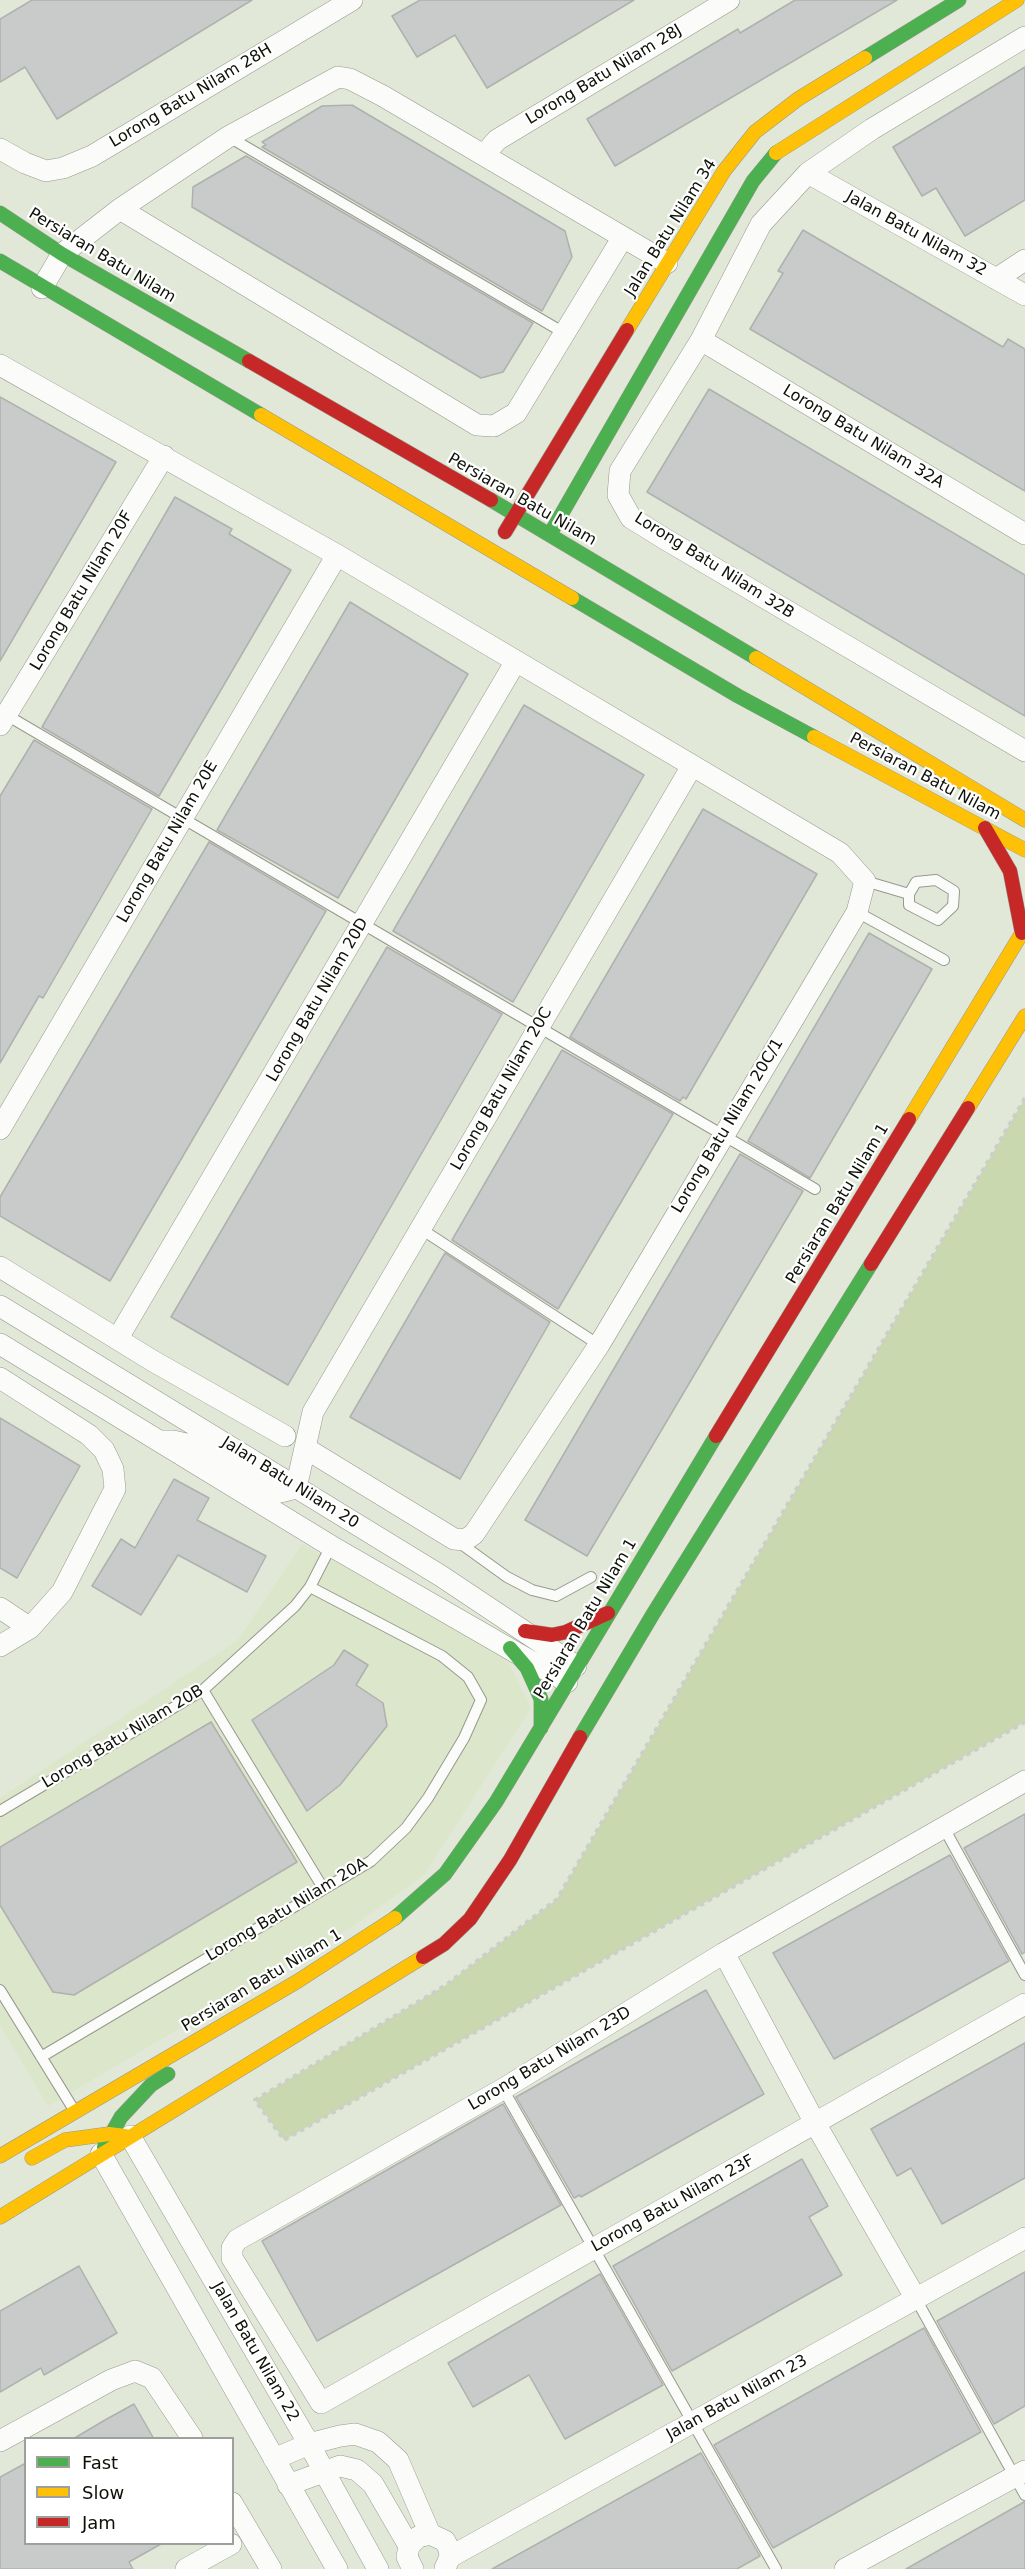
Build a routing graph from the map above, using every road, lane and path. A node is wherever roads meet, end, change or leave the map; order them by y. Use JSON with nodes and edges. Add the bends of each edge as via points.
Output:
{"nodes":[{"id":1,"x":352,"y":0,"type":"edge"},
{"id":2,"x":729,"y":0,"type":"edge"},
{"id":3,"x":959,"y":0,"type":"edge"},
{"id":4,"x":1015,"y":1,"type":"edge"},
{"id":5,"x":1025,"y":37,"type":"edge"},
{"id":6,"x":228,"y":137,"type":"junction"},
{"id":7,"x":0,"y":149,"type":"edge"},
{"id":8,"x":484,"y":156,"type":"junction"},
{"id":9,"x":808,"y":173,"type":"junction"},
{"id":10,"x":120,"y":209,"type":"junction"},
{"id":11,"x":0,"y":213,"type":"edge"},
{"id":12,"x":623,"y":237,"type":"junction"},
{"id":13,"x":62,"y":254,"type":"junction"},
{"id":14,"x":712,"y":254,"type":"junction"},
{"id":15,"x":1025,"y":260,"type":"edge"},
{"id":16,"x":0,"y":261,"type":"edge"},
{"id":17,"x":667,"y":264,"type":"junction"},
{"id":18,"x":996,"y":279,"type":"junction"},
{"id":19,"x":42,"y":288,"type":"junction"},
{"id":20,"x":1025,"y":295,"type":"edge"},
{"id":21,"x":682,"y":307,"type":"junction"},
{"id":22,"x":566,"y":334,"type":"junction"},
{"id":23,"x":700,"y":340,"type":"junction"},
{"id":24,"x":3,"y":366,"type":"edge"},
{"id":25,"x":164,"y":456,"type":"junction"},
{"id":26,"x":515,"y":516,"type":"junction"},
{"id":27,"x":550,"y":534,"type":"junction"},
{"id":28,"x":1025,"y":534,"type":"edge"},
{"id":29,"x":493,"y":552,"type":"junction"},
{"id":30,"x":337,"y":555,"type":"junction"},
{"id":31,"x":516,"y":661,"type":"junction"},
{"id":32,"x":2,"y":717,"type":"edge"},
{"id":33,"x":1025,"y":751,"type":"edge"},
{"id":34,"x":692,"y":766,"type":"junction"},
{"id":35,"x":181,"y":820,"type":"junction"},
{"id":36,"x":1025,"y":820,"type":"edge"},
{"id":37,"x":984,"y":828,"type":"junction"},
{"id":38,"x":1025,"y":850,"type":"edge"},
{"id":39,"x":865,"y":881,"type":"junction"},
{"id":40,"x":909,"y":894,"type":"junction"},
{"id":41,"x":857,"y":912,"type":"junction"},
{"id":42,"x":362,"y":925,"type":"junction"},
{"id":43,"x":1023,"y":930,"type":"edge"},
{"id":44,"x":944,"y":960,"type":"dead end"},
{"id":45,"x":1025,"y":1016,"type":"edge"},
{"id":46,"x":539,"y":1026,"type":"junction"},
{"id":47,"x":1025,"y":1098,"type":"edge"},
{"id":48,"x":0,"y":1129,"type":"edge"},
{"id":49,"x":722,"y":1134,"type":"junction"},
{"id":50,"x":815,"y":1189,"type":"dead end"},
{"id":51,"x":421,"y":1229,"type":"junction"},
{"id":52,"x":0,"y":1268,"type":"edge"},
{"id":53,"x":0,"y":1305,"type":"edge"},
{"id":54,"x":118,"y":1338,"type":"junction"},
{"id":55,"x":0,"y":1344,"type":"edge"},
{"id":56,"x":599,"y":1345,"type":"junction"},
{"id":57,"x":0,"y":1378,"type":"edge"},
{"id":58,"x":313,"y":1412,"type":"junction"},
{"id":59,"x":285,"y":1436,"type":"junction"},
{"id":60,"x":161,"y":1441,"type":"junction"},
{"id":61,"x":304,"y":1448,"type":"junction"},
{"id":62,"x":256,"y":1462,"type":"junction"},
{"id":63,"x":296,"y":1488,"type":"junction"},
{"id":64,"x":459,"y":1539,"type":"junction"},
{"id":65,"x":331,"y":1546,"type":"junction"},
{"id":66,"x":591,"y":1577,"type":"dead end"},
{"id":67,"x":310,"y":1587,"type":"junction"},
{"id":68,"x":0,"y":1608,"type":"edge"},
{"id":69,"x":608,"y":1613,"type":"junction"},
{"id":70,"x":653,"y":1614,"type":"junction"},
{"id":71,"x":30,"y":1628,"type":"junction"},
{"id":72,"x":525,"y":1631,"type":"junction"},
{"id":73,"x":0,"y":1646,"type":"edge"},
{"id":74,"x":510,"y":1648,"type":"junction"},
{"id":75,"x":609,"y":1660,"type":"dead end"},
{"id":76,"x":580,"y":1678,"type":"junction"},
{"id":77,"x":203,"y":1690,"type":"junction"},
{"id":78,"x":577,"y":1716,"type":"dead end"},
{"id":79,"x":1025,"y":1722,"type":"edge"},
{"id":80,"x":541,"y":1728,"type":"junction"},
{"id":81,"x":558,"y":1775,"type":"junction"},
{"id":82,"x":1025,"y":1782,"type":"edge"},
{"id":83,"x":0,"y":1810,"type":"edge"},
{"id":84,"x":944,"y":1828,"type":"junction"},
{"id":85,"x":323,"y":1888,"type":"junction"},
{"id":86,"x":724,"y":1953,"type":"junction"},
{"id":87,"x":1025,"y":1975,"type":"edge"},
{"id":88,"x":298,"y":1982,"type":"junction"},
{"id":89,"x":0,"y":1990,"type":"edge"},
{"id":90,"x":1025,"y":2004,"type":"edge"},
{"id":91,"x":41,"y":2057,"type":"junction"},
{"id":92,"x":503,"y":2089,"type":"junction"},
{"id":93,"x":75,"y":2112,"type":"junction"},
{"id":94,"x":815,"y":2123,"type":"junction"},
{"id":95,"x":130,"y":2136,"type":"junction"},
{"id":96,"x":105,"y":2144,"type":"junction"},
{"id":97,"x":0,"y":2156,"type":"edge"},
{"id":98,"x":19,"y":2166,"type":"dead end"},
{"id":99,"x":0,"y":2217,"type":"edge"},
{"id":100,"x":1025,"y":2238,"type":"edge"},
{"id":101,"x":594,"y":2248,"type":"junction"},
{"id":102,"x":916,"y":2299,"type":"junction"},
{"id":103,"x":321,"y":2403,"type":"joint"},
{"id":104,"x":693,"y":2422,"type":"junction"},
{"id":105,"x":191,"y":2437,"type":"edge"},
{"id":106,"x":0,"y":2441,"type":"edge"},
{"id":107,"x":309,"y":2444,"type":"junction"},
{"id":108,"x":274,"y":2459,"type":"junction"},
{"id":109,"x":324,"y":2470,"type":"junction"},
{"id":110,"x":1022,"y":2481,"type":"edge"},
{"id":111,"x":288,"y":2486,"type":"junction"},
{"id":112,"x":234,"y":2506,"type":"edge"},
{"id":113,"x":251,"y":2533,"type":"junction"},
{"id":114,"x":430,"y":2534,"type":"junction"},
{"id":115,"x":234,"y":2542,"type":"edge"},
{"id":116,"x":228,"y":2545,"type":"edge"},
{"id":117,"x":409,"y":2546,"type":"junction"},
{"id":118,"x":447,"y":2563,"type":"edge"},
{"id":119,"x":186,"y":2569,"type":"edge"},
{"id":120,"x":271,"y":2569,"type":"edge"},
{"id":121,"x":337,"y":2569,"type":"edge"},
{"id":122,"x":378,"y":2569,"type":"edge"},
{"id":123,"x":413,"y":2569,"type":"edge"},
{"id":124,"x":776,"y":2569,"type":"edge"},
{"id":125,"x":845,"y":2569,"type":"edge"}],
"edges":[{"from":1,"to":7,"type":"street","name":"Lorong Batu Nilam 28H","via":[[92,156],[46,171]]},
{"from":2,"to":8,"type":"street","name":"Lorong Batu Nilam 28J","via":[[497,140]]},
{"from":3,"to":17,"type":"main road","name":"Jalan Batu Nilam 34","via":[[771,117],[724,171]]},
{"from":4,"to":14,"type":"main road","via":[[774,155],[753,181]]},
{"from":5,"to":9,"type":"street","name":"Lorong Batu Nilam 32B","via":[[872,129]]},
{"from":6,"to":8,"type":"street","via":[[339,77],[383,96]]},
{"from":6,"to":10,"type":"street"},
{"from":6,"to":22,"type":"lane"},
{"from":8,"to":12,"type":"street"},
{"from":9,"to":18,"type":"street","name":"Jalan Batu Nilam 32"},
{"from":9,"to":23,"type":"street","name":"Lorong Batu Nilam 32B","via":[[761,224]]},
{"from":10,"to":13,"type":"street"},
{"from":10,"to":22,"type":"street","via":[[477,425],[494,426],[516,413]]},
{"from":11,"to":13,"type":"main road","name":"Persiaran Batu Nilam"},
{"from":12,"to":17,"type":"street"},
{"from":12,"to":22,"type":"street"},
{"from":13,"to":19,"type":"street"},
{"from":13,"to":26,"type":"main road","name":"Persiaran Batu Nilam"},
{"from":14,"to":17,"type":"main road"},
{"from":14,"to":21,"type":"main road"},
{"from":15,"to":18,"type":"street"},
{"from":16,"to":19,"type":"main road","name":"Persiaran Batu Nilam"},
{"from":17,"to":21,"type":"main road"},
{"from":17,"to":26,"type":"main road","name":"Jalan Batu Nilam 34"},
{"from":18,"to":20,"type":"street","name":"Jalan Batu Nilam 32"},
{"from":19,"to":29,"type":"main road","name":"Persiaran Batu Nilam"},
{"from":21,"to":27,"type":"main road"},
{"from":23,"to":28,"type":"street","name":"Lorong Batu Nilam 32A"},
{"from":23,"to":33,"type":"street","name":"Lorong Batu Nilam 32B","via":[[620,471],[618,495],[631,518]]},
{"from":24,"to":25,"type":"street"},
{"from":25,"to":30,"type":"street"},
{"from":25,"to":32,"type":"street","name":"Lorong Batu Nilam 20F"},
{"from":26,"to":27,"type":"main road","name":"Persiaran Batu Nilam"},
{"from":26,"to":29,"type":"main road","name":"Jalan Batu Nilam 34"},
{"from":27,"to":36,"type":"main road","name":"Persiaran Batu Nilam"},
{"from":29,"to":37,"type":"main road","name":"Persiaran Batu Nilam","via":[[738,696]]},
{"from":30,"to":31,"type":"street"},
{"from":30,"to":35,"type":"street","name":"Lorong Batu Nilam 20E"},
{"from":31,"to":34,"type":"street"},
{"from":31,"to":42,"type":"street","name":"Lorong Batu Nilam 20D"},
{"from":32,"to":35,"type":"lane"},
{"from":34,"to":39,"type":"street","via":[[840,853]]},
{"from":34,"to":46,"type":"street","name":"Lorong Batu Nilam 20C"},
{"from":35,"to":42,"type":"lane"},
{"from":35,"to":48,"type":"street","name":"Lorong Batu Nilam 20E"},
{"from":37,"to":38,"type":"main road","name":"Persiaran Batu Nilam"},
{"from":37,"to":43,"type":"main road","via":[[1010,871]]},
{"from":39,"to":40,"type":"lane"},
{"from":39,"to":41,"type":"street","name":"Lorong Batu Nilam 20C/1"},
{"from":40,"to":40,"type":"lane","via":[[916,882],[936,880],[954,891],[953,906],[938,920],[909,905]]},
{"from":41,"to":44,"type":"lane"},
{"from":41,"to":49,"type":"street","name":"Lorong Batu Nilam 20C/1"},
{"from":42,"to":46,"type":"lane"},
{"from":42,"to":54,"type":"street","name":"Lorong Batu Nilam 20D"},
{"from":43,"to":69,"type":"main road","name":"Persiaran Batu Nilam 1"},
{"from":45,"to":70,"type":"main road"},
{"from":46,"to":49,"type":"lane"},
{"from":46,"to":51,"type":"street","name":"Lorong Batu Nilam 20C"},
{"from":47,"to":79,"type":"path","via":[[557,1899],[446,1985],[255,2100],[284,2140]]},
{"from":49,"to":50,"type":"lane"},
{"from":49,"to":56,"type":"street","name":"Lorong Batu Nilam 20C/1"},
{"from":51,"to":56,"type":"lane"},
{"from":51,"to":58,"type":"street","name":"Lorong Batu Nilam 20C"},
{"from":52,"to":54,"type":"street"},
{"from":53,"to":62,"type":"street","name":"Jalan Batu Nilam 20"},
{"from":54,"to":59,"type":"street"},
{"from":55,"to":60,"type":"street","name":"Jalan Batu Nilam 20"},
{"from":56,"to":64,"type":"street","name":"Lorong Batu Nilam 20C/1","via":[[474,1534]]},
{"from":57,"to":71,"type":"street","via":[[88,1435],[104,1450],[113,1469],[115,1489],[84,1551],[62,1592]]},
{"from":58,"to":59,"type":"street"},
{"from":58,"to":61,"type":"street"},
{"from":59,"to":62,"type":"street"},
{"from":60,"to":63,"type":"street","via":[[204,1448],[273,1490]]},
{"from":60,"to":65,"type":"street","name":"Jalan Batu Nilam 20"},
{"from":61,"to":63,"type":"street"},
{"from":61,"to":64,"type":"street"},
{"from":62,"to":63,"type":"street","name":"Jalan Batu Nilam 20"},
{"from":63,"to":72,"type":"street","name":"Jalan Batu Nilam 20"},
{"from":64,"to":66,"type":"lane","via":[[507,1577],[532,1590],[556,1596]]},
{"from":65,"to":67,"type":"lane","name":"Lorong Batu Nilam 20B"},
{"from":65,"to":74,"type":"street","name":"Jalan Batu Nilam 20"},
{"from":67,"to":77,"type":"lane","name":"Lorong Batu Nilam 20B","via":[[260,1641]]},
{"from":67,"to":85,"type":"lane","name":"Lorong Batu Nilam 20A","via":[[442,1656],[468,1677],[481,1700],[464,1738],[406,1828],[371,1861]]},
{"from":68,"to":71,"type":"street"},
{"from":69,"to":72,"type":"main road","via":[[566,1632],[552,1635]]},
{"from":69,"to":76,"type":"main road","name":"Persiaran Batu Nilam 1"},
{"from":70,"to":75,"type":"main road"},
{"from":70,"to":81,"type":"main road"},
{"from":71,"to":73,"type":"street"},
{"from":72,"to":76,"type":"street","name":"Jalan Batu Nilam 20"},
{"from":74,"to":76,"type":"street","name":"Jalan Batu Nilam 20"},
{"from":74,"to":80,"type":"main road","via":[[527,1668],[541,1699]]},
{"from":76,"to":80,"type":"main road","name":"Persiaran Batu Nilam 1"},
{"from":77,"to":83,"type":"lane","name":"Lorong Batu Nilam 20B"},
{"from":77,"to":85,"type":"lane"},
{"from":78,"to":81,"type":"main road"},
{"from":80,"to":88,"type":"main road","name":"Persiaran Batu Nilam 1","via":[[496,1802],[426,1895]]},
{"from":81,"to":95,"type":"main road","via":[[490,1893],[444,1944]]},
{"from":82,"to":84,"type":"street","name":"Lorong Batu Nilam 23D"},
{"from":84,"to":86,"type":"street","name":"Lorong Batu Nilam 23D"},
{"from":84,"to":87,"type":"lane"},
{"from":85,"to":91,"type":"lane","name":"Lorong Batu Nilam 20A"},
{"from":86,"to":92,"type":"street","name":"Lorong Batu Nilam 23D"},
{"from":86,"to":94,"type":"street"},
{"from":88,"to":93,"type":"main road","name":"Persiaran Batu Nilam 1"},
{"from":88,"to":96,"type":"main road","via":[[272,2011],[151,2085]]},
{"from":89,"to":91,"type":"lane"},
{"from":90,"to":94,"type":"street","name":"Lorong Batu Nilam 23F"},
{"from":91,"to":93,"type":"lane"},
{"from":92,"to":101,"type":"lane"},
{"from":92,"to":103,"type":"street","name":"Lorong Batu Nilam 23D","via":[[237,2240],[231,2248],[232,2258],[260,2307]]},
{"from":93,"to":97,"type":"main road","name":"Persiaran Batu Nilam 1"},
{"from":94,"to":101,"type":"street","name":"Lorong Batu Nilam 23F"},
{"from":94,"to":102,"type":"street"},
{"from":95,"to":96,"type":"main road"},
{"from":95,"to":96,"type":"main road"},
{"from":95,"to":107,"type":"street","name":"Jalan Batu Nilam 22"},
{"from":96,"to":98,"type":"main road","via":[[65,2140]]},
{"from":96,"to":99,"type":"main road"},
{"from":96,"to":108,"type":"street"},
{"from":100,"to":102,"type":"street","name":"Jalan Batu Nilam 23"},
{"from":101,"to":103,"type":"street","name":"Lorong Batu Nilam 23F"},
{"from":101,"to":104,"type":"lane"},
{"from":102,"to":104,"type":"street","name":"Jalan Batu Nilam 23"},
{"from":102,"to":110,"type":"lane"},
{"from":104,"to":118,"type":"street","name":"Jalan Batu Nilam 23"},
{"from":104,"to":124,"type":"lane"},
{"from":105,"to":106,"type":"street","via":[[152,2378],[135,2371],[111,2380]]},
{"from":107,"to":108,"type":"street"},
{"from":107,"to":109,"type":"street","name":"Jalan Batu Nilam 22"},
{"from":107,"to":114,"type":"street","via":[[355,2434],[387,2448],[398,2460]]},
{"from":108,"to":111,"type":"street"},
{"from":109,"to":111,"type":"street"},
{"from":109,"to":117,"type":"street","via":[[340,2466],[357,2470],[373,2484]]},
{"from":109,"to":122,"type":"street","name":"Jalan Batu Nilam 22"},
{"from":110,"to":125,"type":"street"},
{"from":111,"to":121,"type":"street"},
{"from":112,"to":113,"type":"street"},
{"from":113,"to":115,"type":"street"},
{"from":113,"to":120,"type":"street"},
{"from":114,"to":117,"type":"street","via":[[418,2537]]},
{"from":114,"to":118,"type":"street","via":[[445,2541]]},
{"from":116,"to":119,"type":"street"},
{"from":117,"to":123,"type":"street","via":[[407,2557]]}]}
